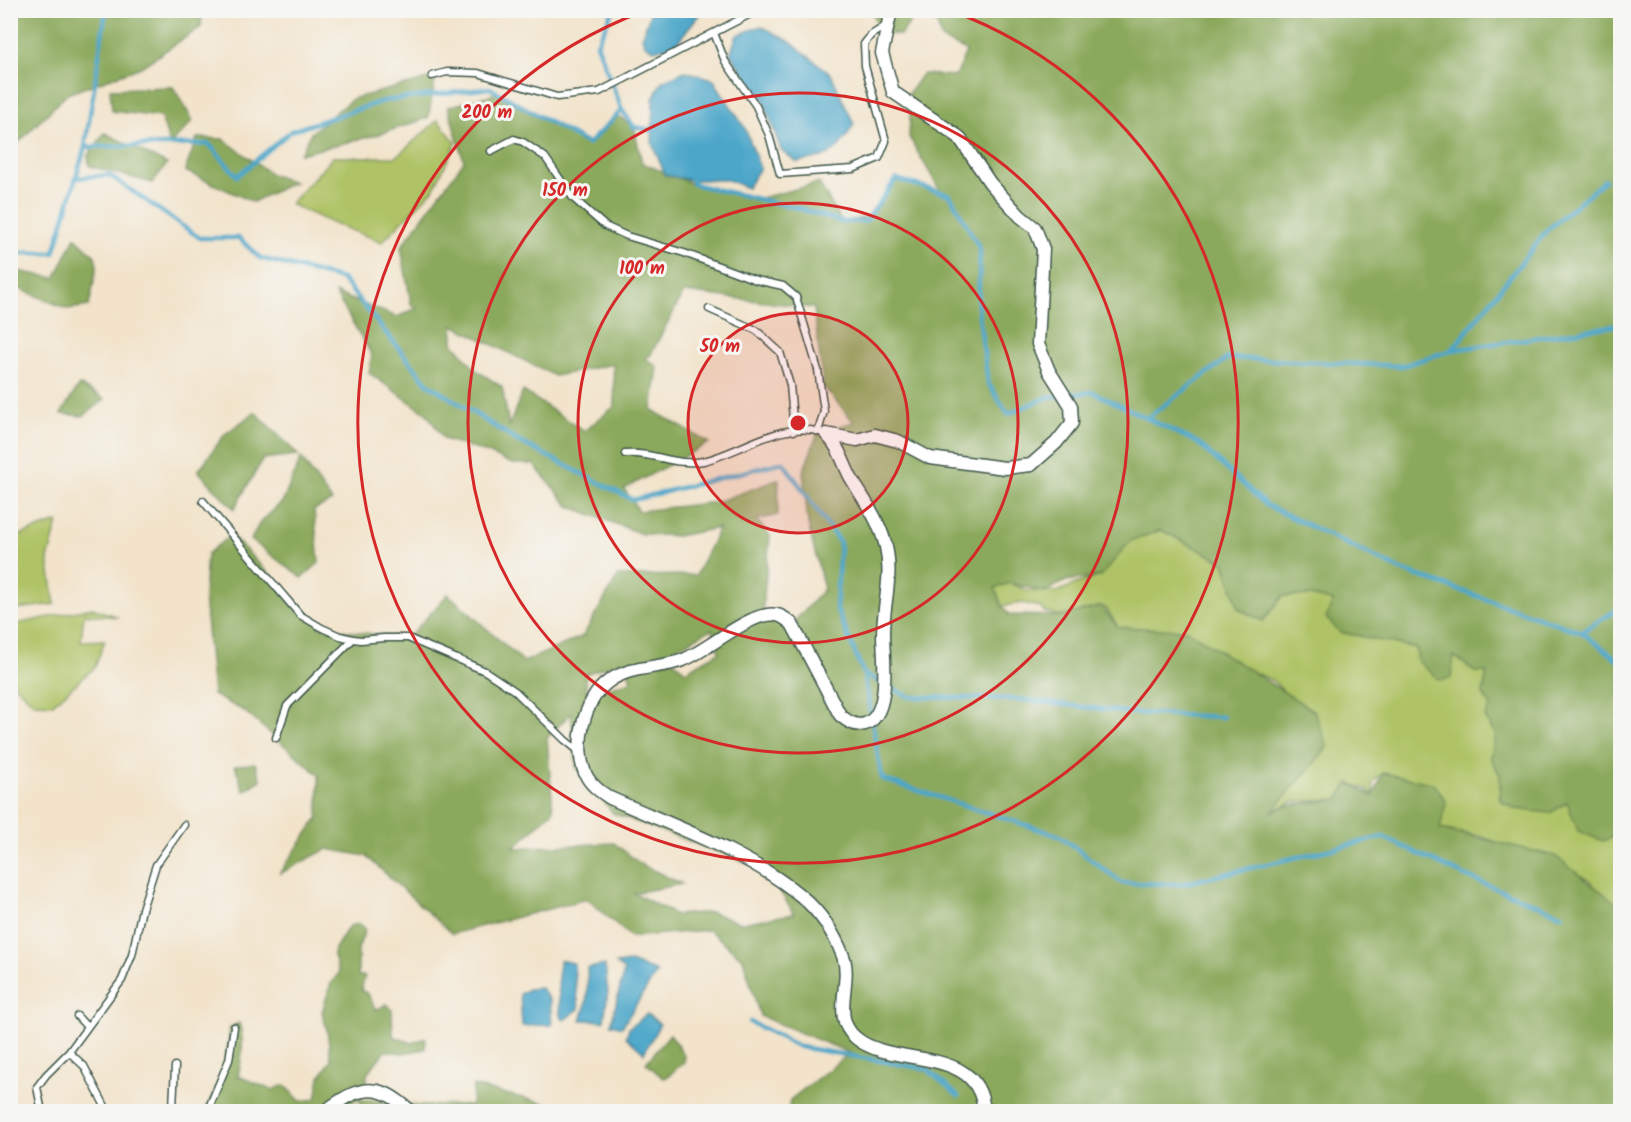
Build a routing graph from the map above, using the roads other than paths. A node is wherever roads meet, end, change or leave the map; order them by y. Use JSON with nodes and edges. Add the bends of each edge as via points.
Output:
{"nodes":[{"id":1,"x":759,"y":10,"type":"edge"},
{"id":2,"x":891,"y":10,"type":"edge"},
{"id":3,"x":888,"y":25,"type":"junction"},
{"id":4,"x":714,"y":33,"type":"junction"},
{"id":5,"x":432,"y":76,"type":"dead end"},
{"id":6,"x":491,"y":151,"type":"dead end"},
{"id":7,"x":709,"y":309,"type":"dead end"},
{"id":8,"x":794,"y":431,"type":"junction"},
{"id":9,"x":822,"y":433,"type":"junction"},
{"id":10,"x":625,"y":454,"type":"dead end"},
{"id":11,"x":203,"y":501,"type":"dead end"},
{"id":12,"x":353,"y":639,"type":"junction"},
{"id":13,"x":276,"y":738,"type":"dead end"},
{"id":14,"x":580,"y":752,"type":"junction"},
{"id":15,"x":184,"y":825,"type":"dead end"},
{"id":16,"x":77,"y":1016,"type":"dead end"},
{"id":17,"x":87,"y":1027,"type":"junction"},
{"id":18,"x":234,"y":1027,"type":"dead end"},
{"id":19,"x":69,"y":1052,"type":"junction"},
{"id":20,"x":175,"y":1066,"type":"dead end"},
{"id":21,"x":40,"y":1107,"type":"dead end"},
{"id":22,"x":108,"y":1112,"type":"edge"},
{"id":23,"x":182,"y":1112,"type":"edge"},
{"id":24,"x":207,"y":1112,"type":"edge"},
{"id":25,"x":324,"y":1112,"type":"edge"},
{"id":26,"x":412,"y":1112,"type":"edge"},
{"id":27,"x":984,"y":1112,"type":"edge"}],
"edges":[{"from":1,"to":4,"type":"lane"},
{"from":2,"to":3,"type":"street"},
{"from":3,"to":4,"type":"lane","via":[[864,44],[865,66],[886,141],[879,158],[853,169],[807,173],[780,174],[756,106],[725,61]]},
{"from":3,"to":9,"type":"street","via":[[882,53],[893,92],[959,137],[990,183],[1035,228],[1042,249],[1038,344],[1071,406],[1072,423],[1031,465],[1005,468],[930,458],[898,441],[874,435],[857,440]]},
{"from":4,"to":5,"type":"lane","via":[[598,92],[556,98],[478,73],[447,72]]},
{"from":6,"to":9,"type":"lane","via":[[514,140],[523,142],[545,157],[573,198],[605,226],[783,286],[796,297],[818,370],[824,411]]},
{"from":7,"to":8,"type":"lane","via":[[756,330],[780,352],[790,385]]},
{"from":8,"to":9,"type":"lane"},
{"from":8,"to":10,"type":"lane","via":[[704,461],[674,462],[640,452]]},
{"from":9,"to":14,"type":"street","via":[[835,444],[875,517],[886,546],[883,694],[876,716],[862,724],[840,715],[792,624],[774,614],[747,622],[683,660],[634,670],[609,681],[586,716]]},
{"from":11,"to":12,"type":"lane","via":[[300,615]]},
{"from":12,"to":13,"type":"lane","via":[[287,706]]},
{"from":12,"to":14,"type":"lane","via":[[408,638],[485,671],[516,691]]},
{"from":14,"to":27,"type":"street","via":[[588,779],[610,798],[736,855],[801,896],[822,918],[844,959],[843,1014],[852,1034],[876,1050],[929,1059],[961,1072],[977,1088]]},
{"from":15,"to":17,"type":"lane","via":[[156,865],[122,980]]},
{"from":16,"to":17,"type":"lane"},
{"from":17,"to":19,"type":"lane"},
{"from":18,"to":24,"type":"lane","via":[[229,1060]]},
{"from":19,"to":21,"type":"lane","via":[[37,1087]]},
{"from":19,"to":22,"type":"lane","via":[[84,1066]]},
{"from":20,"to":23,"type":"lane","via":[[173,1107]]},
{"from":25,"to":26,"type":"street","via":[[351,1093],[365,1091],[384,1093]]}]}
